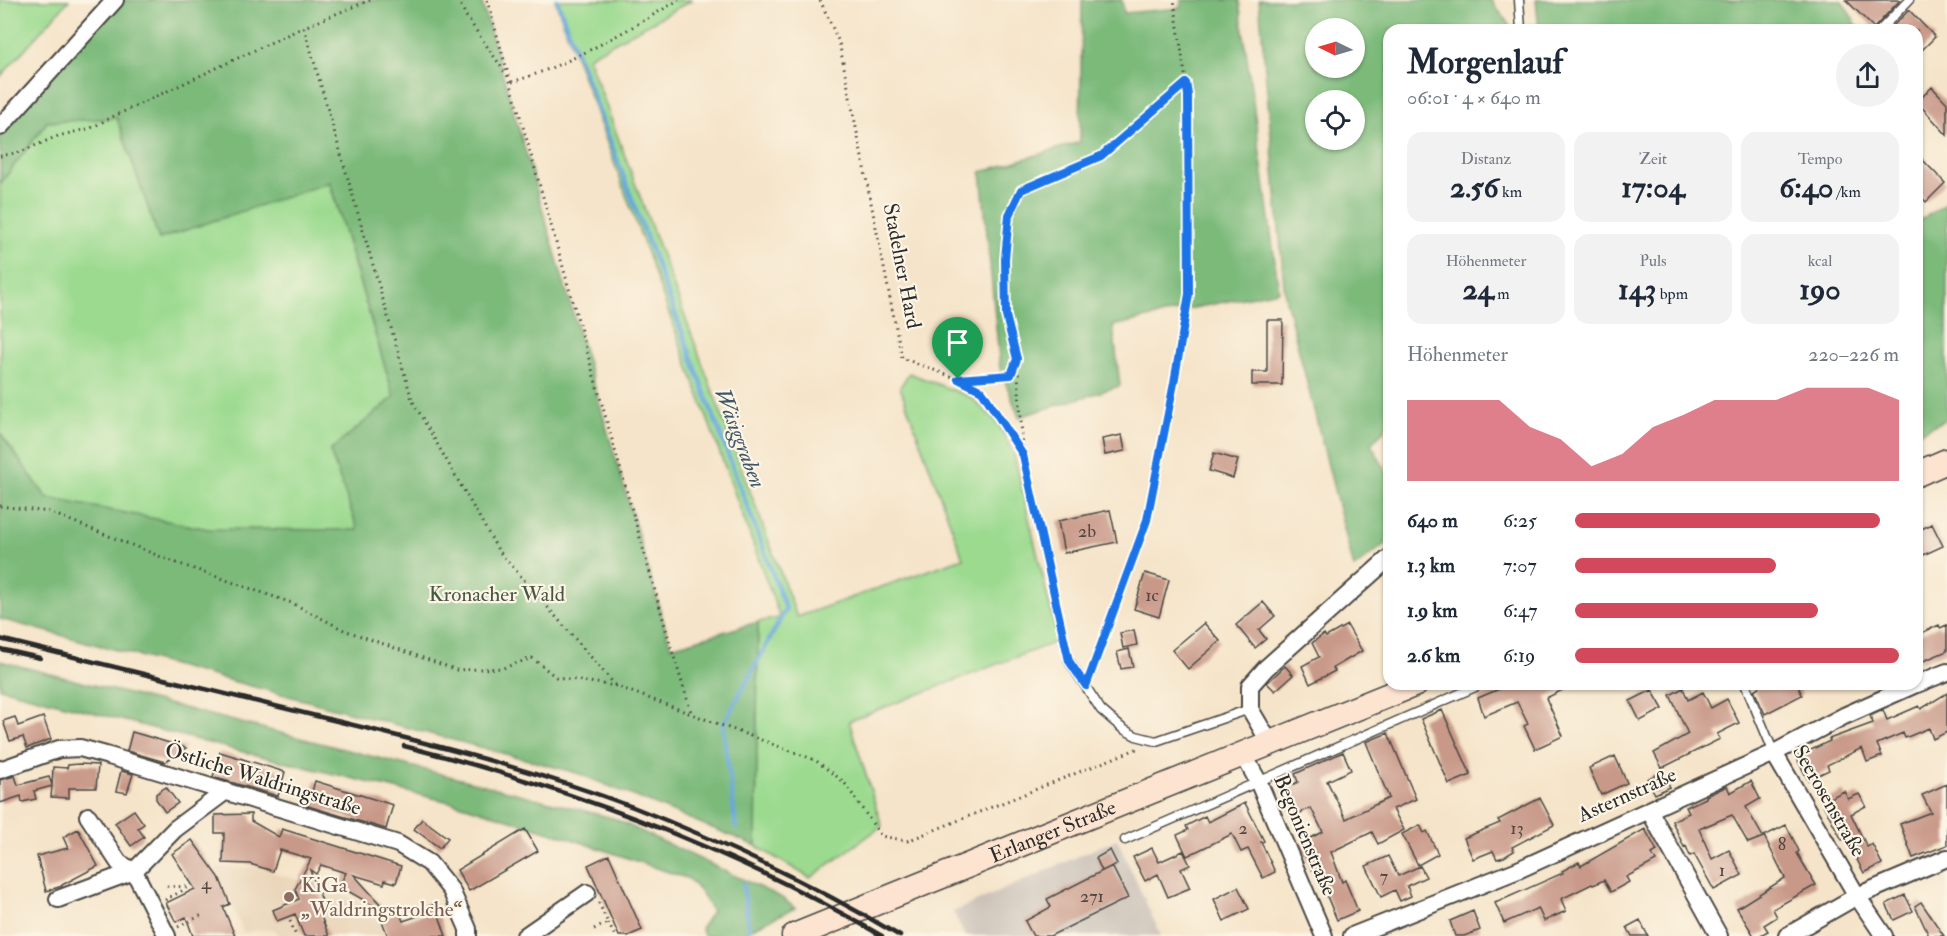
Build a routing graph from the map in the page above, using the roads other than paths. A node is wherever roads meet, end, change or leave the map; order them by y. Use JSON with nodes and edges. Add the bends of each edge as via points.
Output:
{"nodes":[{"id":1,"x":115,"y":0,"type":"edge"},
{"id":2,"x":1519,"y":0,"type":"edge"},
{"id":3,"x":1910,"y":0,"type":"edge"},
{"id":4,"x":1521,"y":24,"type":"edge"},
{"id":5,"x":1886,"y":24,"type":"edge"},
{"id":6,"x":0,"y":127,"type":"edge"},
{"id":7,"x":1947,"y":460,"type":"edge"},
{"id":8,"x":1923,"y":471,"type":"edge"},
{"id":9,"x":1383,"y":563,"type":"edge"},
{"id":10,"x":1069,"y":661,"type":"road end"},
{"id":11,"x":1947,"y":672,"type":"edge"},
{"id":12,"x":1923,"y":682,"type":"edge"},
{"id":13,"x":1401,"y":690,"type":"edge"},
{"id":14,"x":1468,"y":690,"type":"edge"},
{"id":15,"x":1748,"y":690,"type":"edge"},
{"id":16,"x":1903,"y":690,"type":"edge"},
{"id":17,"x":1250,"y":709,"type":"junction"},
{"id":18,"x":1270,"y":743,"type":"junction"},
{"id":19,"x":1774,"y":753,"type":"junction"},
{"id":20,"x":1243,"y":754,"type":"junction"},
{"id":21,"x":0,"y":770,"type":"edge"},
{"id":22,"x":1258,"y":781,"type":"junction"},
{"id":23,"x":226,"y":791,"type":"junction"},
{"id":24,"x":1650,"y":810,"type":"junction"},
{"id":25,"x":88,"y":816,"type":"dead end"},
{"id":26,"x":1125,"y":840,"type":"dead end"},
{"id":27,"x":1947,"y":858,"type":"edge"},
{"id":28,"x":134,"y":871,"type":"junction"},
{"id":29,"x":587,"y":893,"type":"road end"},
{"id":30,"x":1857,"y":896,"type":"junction"},
{"id":31,"x":58,"y":900,"type":"dead end"},
{"id":32,"x":166,"y":934,"type":"edge"},
{"id":33,"x":468,"y":936,"type":"edge"},
{"id":34,"x":525,"y":936,"type":"edge"},
{"id":35,"x":794,"y":936,"type":"edge"},
{"id":36,"x":1324,"y":936,"type":"edge"},
{"id":37,"x":1352,"y":936,"type":"edge"},
{"id":38,"x":1719,"y":936,"type":"edge"},
{"id":39,"x":1787,"y":936,"type":"edge"},
{"id":40,"x":1884,"y":936,"type":"edge"}],
"edges":[{"from":1,"to":6,"type":"street"},
{"from":2,"to":4,"type":"lane"},
{"from":3,"to":5,"type":"lane"},
{"from":7,"to":8,"type":"main road"},
{"from":9,"to":17,"type":"street","via":[[1266,668],[1250,686]]},
{"from":10,"to":17,"type":"lane","via":[[1101,710],[1136,736],[1156,741]]},
{"from":11,"to":12,"type":"street","name":"Asternstraße"},
{"from":13,"to":18,"type":"main road","name":"Erlanger Straße"},
{"from":14,"to":22,"type":"lane","name":"Erlanger Straße"},
{"from":15,"to":19,"type":"lane","name":"Seerosenstraße"},
{"from":16,"to":19,"type":"street","name":"Asternstraße"},
{"from":17,"to":18,"type":"street"},
{"from":18,"to":20,"type":"main road","name":"Erlanger Straße"},
{"from":19,"to":24,"type":"street","name":"Asternstraße"},
{"from":19,"to":30,"type":"street","name":"Seerosenstraße"},
{"from":20,"to":22,"type":"street","name":"Begonienstraße"},
{"from":20,"to":35,"type":"main road","name":"Erlanger Straße"},
{"from":21,"to":23,"type":"street","name":"Östliche Waldringstraße","via":[[59,749],[80,748]]},
{"from":22,"to":26,"type":"lane","name":"Erlanger Straße"},
{"from":22,"to":36,"type":"street","name":"Begonienstraße"},
{"from":23,"to":28,"type":"street","via":[[175,829]]},
{"from":23,"to":33,"type":"street","name":"Östliche Waldringstraße","via":[[398,844],[429,863],[451,890]]},
{"from":24,"to":37,"type":"street","name":"Asternstraße","via":[[1518,870]]},
{"from":24,"to":38,"type":"street"},
{"from":25,"to":28,"type":"street","via":[[119,863]]},
{"from":27,"to":30,"type":"street"},
{"from":28,"to":31,"type":"street"},
{"from":28,"to":32,"type":"street"},
{"from":29,"to":34,"type":"street"},
{"from":30,"to":39,"type":"street"},
{"from":30,"to":40,"type":"street","name":"Seerosenstraße"}]}
